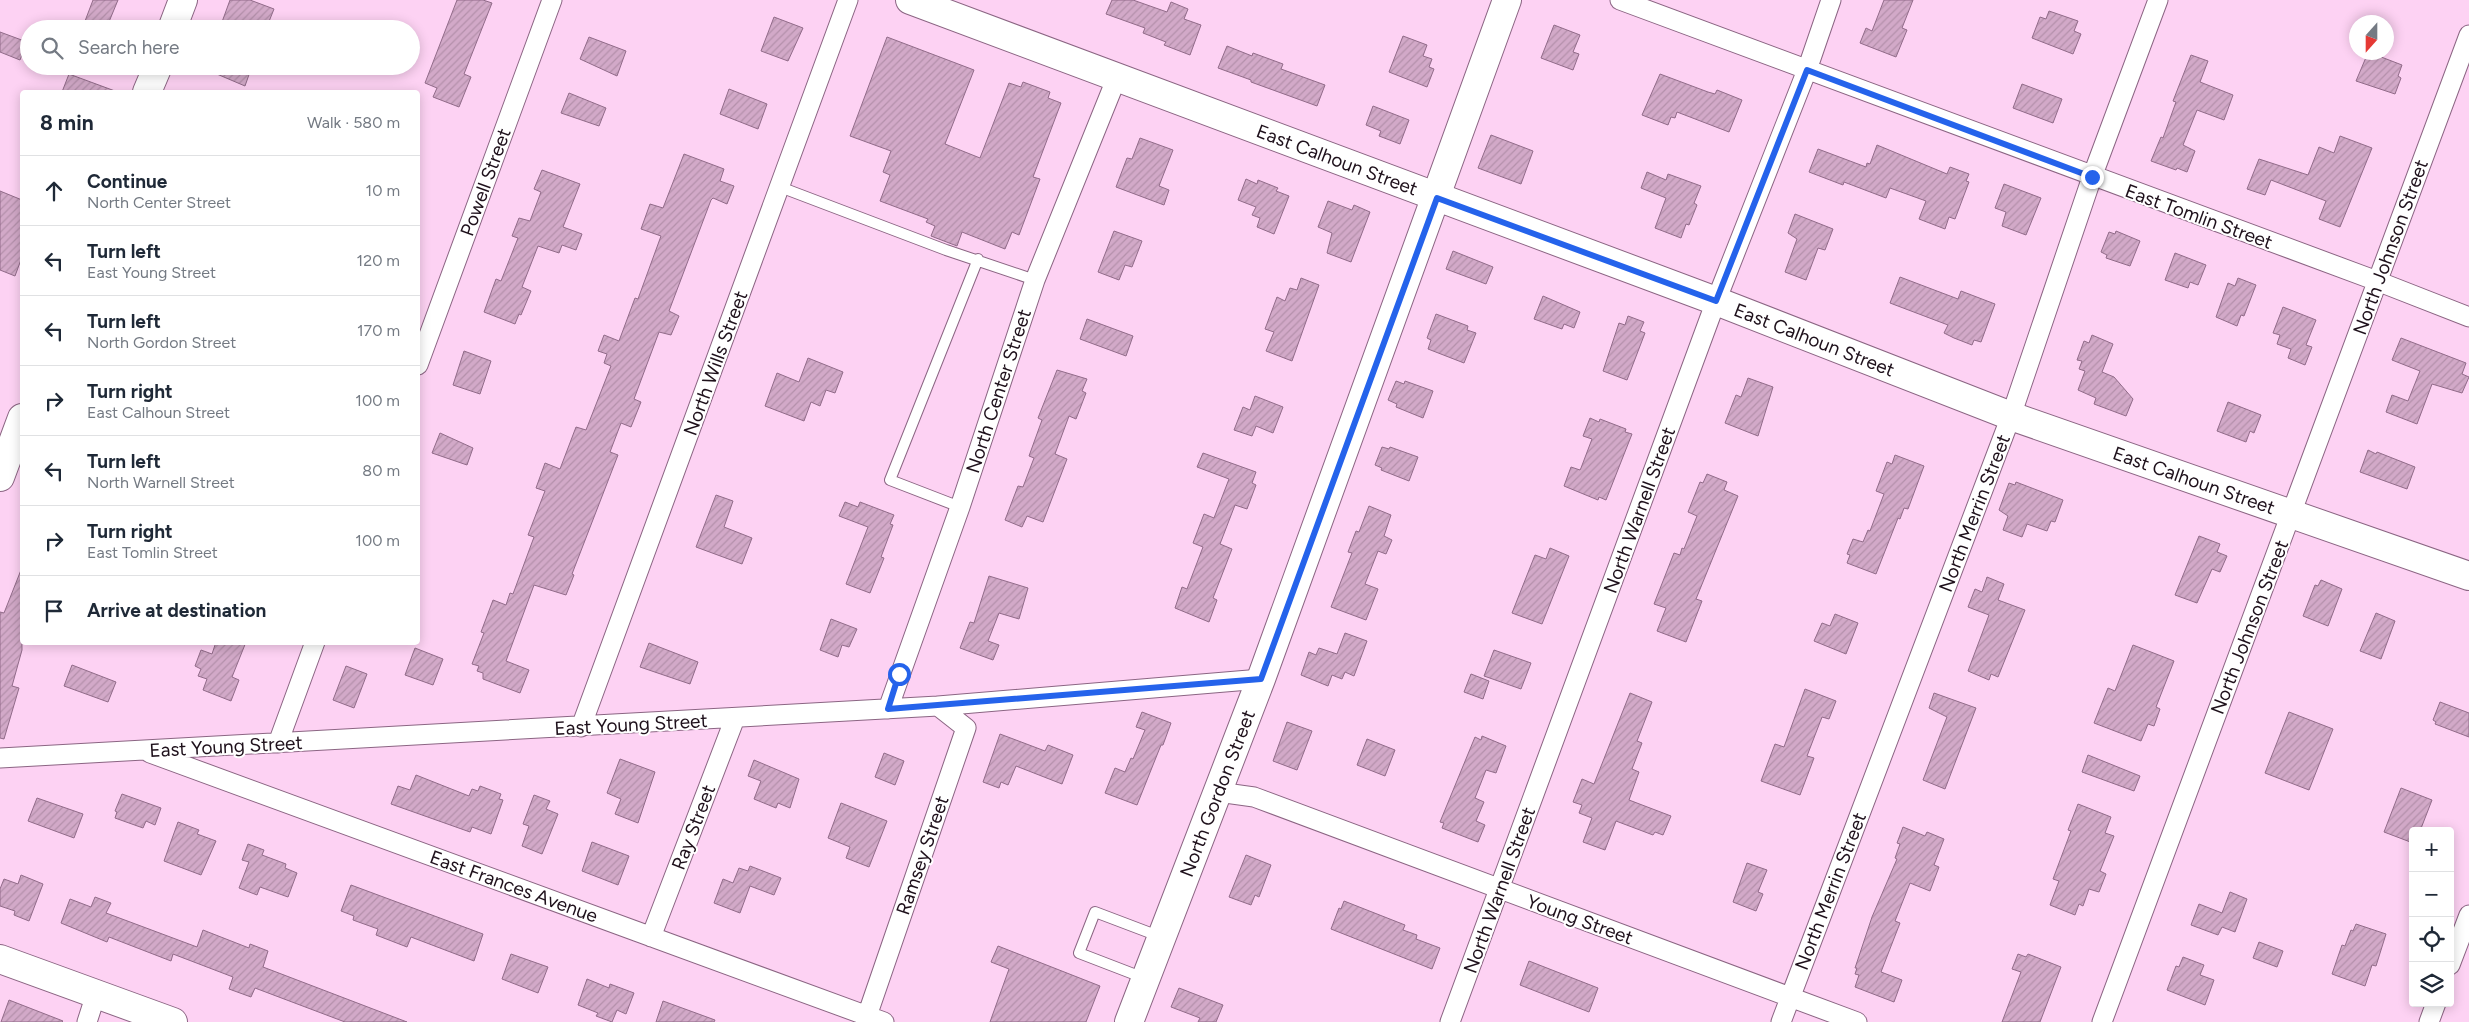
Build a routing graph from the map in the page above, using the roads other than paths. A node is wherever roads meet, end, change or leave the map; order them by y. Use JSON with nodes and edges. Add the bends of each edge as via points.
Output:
{"nodes":[{"id":1,"x":183,"y":0,"type":"edge"},
{"id":2,"x":552,"y":0,"type":"edge"},
{"id":3,"x":848,"y":0,"type":"edge"},
{"id":4,"x":910,"y":0,"type":"edge"},
{"id":5,"x":1507,"y":0,"type":"edge"},
{"id":6,"x":1620,"y":0,"type":"edge"},
{"id":7,"x":1831,"y":0,"type":"edge"},
{"id":8,"x":2158,"y":0,"type":"edge"},
{"id":9,"x":175,"y":20,"type":"edge"},
{"id":10,"x":2469,"y":35,"type":"edge"},
{"id":11,"x":1807,"y":70,"type":"junction"},
{"id":12,"x":155,"y":75,"type":"edge"},
{"id":13,"x":1117,"y":77,"type":"junction"},
{"id":14,"x":149,"y":90,"type":"edge"},
{"id":15,"x":2092,"y":177,"type":"junction"},
{"id":16,"x":780,"y":187,"type":"junction"},
{"id":17,"x":1437,"y":198,"type":"junction"},
{"id":18,"x":978,"y":259,"type":"junction"},
{"id":19,"x":1035,"y":280,"type":"junction"},
{"id":20,"x":2377,"y":281,"type":"junction"},
{"id":21,"x":1716,"y":301,"type":"junction"},
{"id":22,"x":2469,"y":317,"type":"edge"},
{"id":23,"x":420,"y":360,"type":"edge"},
{"id":24,"x":2011,"y":416,"type":"junction"},
{"id":25,"x":20,"y":423,"type":"edge"},
{"id":26,"x":0,"y":477,"type":"edge"},
{"id":27,"x":960,"y":506,"type":"junction"},
{"id":28,"x":2292,"y":513,"type":"junction"},
{"id":29,"x":2469,"y":576,"type":"edge"},
{"id":30,"x":314,"y":645,"type":"edge"},
{"id":31,"x":1261,"y":679,"type":"junction"},
{"id":32,"x":938,"y":706,"type":"junction"},
{"id":33,"x":888,"y":709,"type":"junction"},
{"id":34,"x":735,"y":718,"type":"junction"},
{"id":35,"x":581,"y":727,"type":"junction"},
{"id":36,"x":278,"y":743,"type":"junction"},
{"id":37,"x":143,"y":750,"type":"junction"},
{"id":38,"x":0,"y":758,"type":"edge"},
{"id":39,"x":1218,"y":792,"type":"junction"},
{"id":40,"x":1499,"y":889,"type":"junction"},
{"id":41,"x":2469,"y":915,"type":"edge"},
{"id":42,"x":651,"y":937,"type":"junction"},
{"id":43,"x":1162,"y":937,"type":"junction"},
{"id":44,"x":0,"y":959,"type":"edge"},
{"id":45,"x":2451,"y":962,"type":"edge"},
{"id":46,"x":1146,"y":978,"type":"junction"},
{"id":47,"x":96,"y":994,"type":"junction"},
{"id":48,"x":1790,"y":997,"type":"junction"},
{"id":49,"x":2435,"y":1007,"type":"edge"},
{"id":50,"x":876,"y":1019,"type":"edge"},
{"id":51,"x":87,"y":1022,"type":"edge"},
{"id":52,"x":172,"y":1022,"type":"edge"},
{"id":53,"x":1129,"y":1022,"type":"edge"},
{"id":54,"x":1450,"y":1022,"type":"edge"},
{"id":55,"x":1781,"y":1022,"type":"edge"},
{"id":56,"x":1857,"y":1022,"type":"edge"},
{"id":57,"x":2102,"y":1022,"type":"edge"},
{"id":58,"x":2429,"y":1022,"type":"edge"}],
"edges":[{"from":1,"to":9,"type":"street"},
{"from":2,"to":23,"type":"street","name":"Powell Street"},
{"from":3,"to":16,"type":"street","name":"North Wills Street"},
{"from":4,"to":13,"type":"street","name":"East Calhoun Street"},
{"from":5,"to":17,"type":"street","name":"North Gordon Street"},
{"from":6,"to":11,"type":"street","name":"East Tomlin Street"},
{"from":7,"to":11,"type":"street","name":"North Warnell Street"},
{"from":8,"to":15,"type":"street","name":"North Merrin Street"},
{"from":10,"to":20,"type":"street","name":"North Johnson Street"},
{"from":11,"to":15,"type":"street","name":"East Tomlin Street"},
{"from":11,"to":21,"type":"street","name":"North Warnell Street"},
{"from":12,"to":14,"type":"street"},
{"from":13,"to":17,"type":"street","name":"East Calhoun Street"},
{"from":13,"to":19,"type":"street","name":"North Center Street"},
{"from":15,"to":20,"type":"street","name":"East Tomlin Street"},
{"from":15,"to":24,"type":"street","name":"North Merrin Street"},
{"from":16,"to":18,"type":"lane"},
{"from":16,"to":35,"type":"street","name":"North Wills Street"},
{"from":17,"to":21,"type":"street","name":"East Calhoun Street"},
{"from":17,"to":31,"type":"street","name":"North Gordon Street"},
{"from":18,"to":19,"type":"lane"},
{"from":18,"to":27,"type":"lane","via":[[890,480]]},
{"from":19,"to":27,"type":"street","name":"North Center Street"},
{"from":20,"to":22,"type":"street","name":"East Tomlin Street"},
{"from":20,"to":28,"type":"street","name":"North Johnson Street"},
{"from":21,"to":24,"type":"street","name":"East Calhoun Street"},
{"from":21,"to":40,"type":"street","name":"North Warnell Street"},
{"from":24,"to":28,"type":"street","name":"East Calhoun Street"},
{"from":24,"to":48,"type":"street","name":"North Merrin Street"},
{"from":25,"to":26,"type":"street"},
{"from":27,"to":33,"type":"street","name":"North Center Street"},
{"from":28,"to":29,"type":"street","name":"East Calhoun Street"},
{"from":28,"to":57,"type":"street","name":"North Johnson Street"},
{"from":30,"to":36,"type":"street"},
{"from":31,"to":32,"type":"street","name":"East Young Street"},
{"from":31,"to":39,"type":"street","name":"North Gordon Street"},
{"from":32,"to":33,"type":"street","name":"East Young Street"},
{"from":32,"to":50,"type":"street","name":"Ramsey Street","via":[[966,728]]},
{"from":33,"to":34,"type":"street","name":"East Young Street"},
{"from":34,"to":35,"type":"street","name":"East Young Street"},
{"from":34,"to":42,"type":"street","name":"Ray Street"},
{"from":35,"to":36,"type":"street","name":"East Young Street"},
{"from":36,"to":37,"type":"street","name":"East Young Street"},
{"from":37,"to":38,"type":"street","name":"East Young Street"},
{"from":37,"to":42,"type":"street","name":"East Frances Avenue"},
{"from":39,"to":40,"type":"street","name":"Young Street","via":[[1254,797]]},
{"from":39,"to":43,"type":"street","name":"North Gordon Street"},
{"from":40,"to":48,"type":"street","name":"Young Street"},
{"from":40,"to":54,"type":"street","name":"North Warnell Street"},
{"from":41,"to":45,"type":"street"},
{"from":42,"to":50,"type":"street","name":"East Frances Avenue"},
{"from":43,"to":46,"type":"street","name":"North Gordon Street"},
{"from":43,"to":46,"type":"lane","via":[[1095,912],[1080,953]]},
{"from":44,"to":47,"type":"street"},
{"from":46,"to":53,"type":"street","name":"North Gordon Street"},
{"from":47,"to":51,"type":"street"},
{"from":47,"to":52,"type":"street"},
{"from":48,"to":55,"type":"street","name":"North Merrin Street"},
{"from":48,"to":56,"type":"street","name":"Young Street"},
{"from":49,"to":58,"type":"street"}]}
